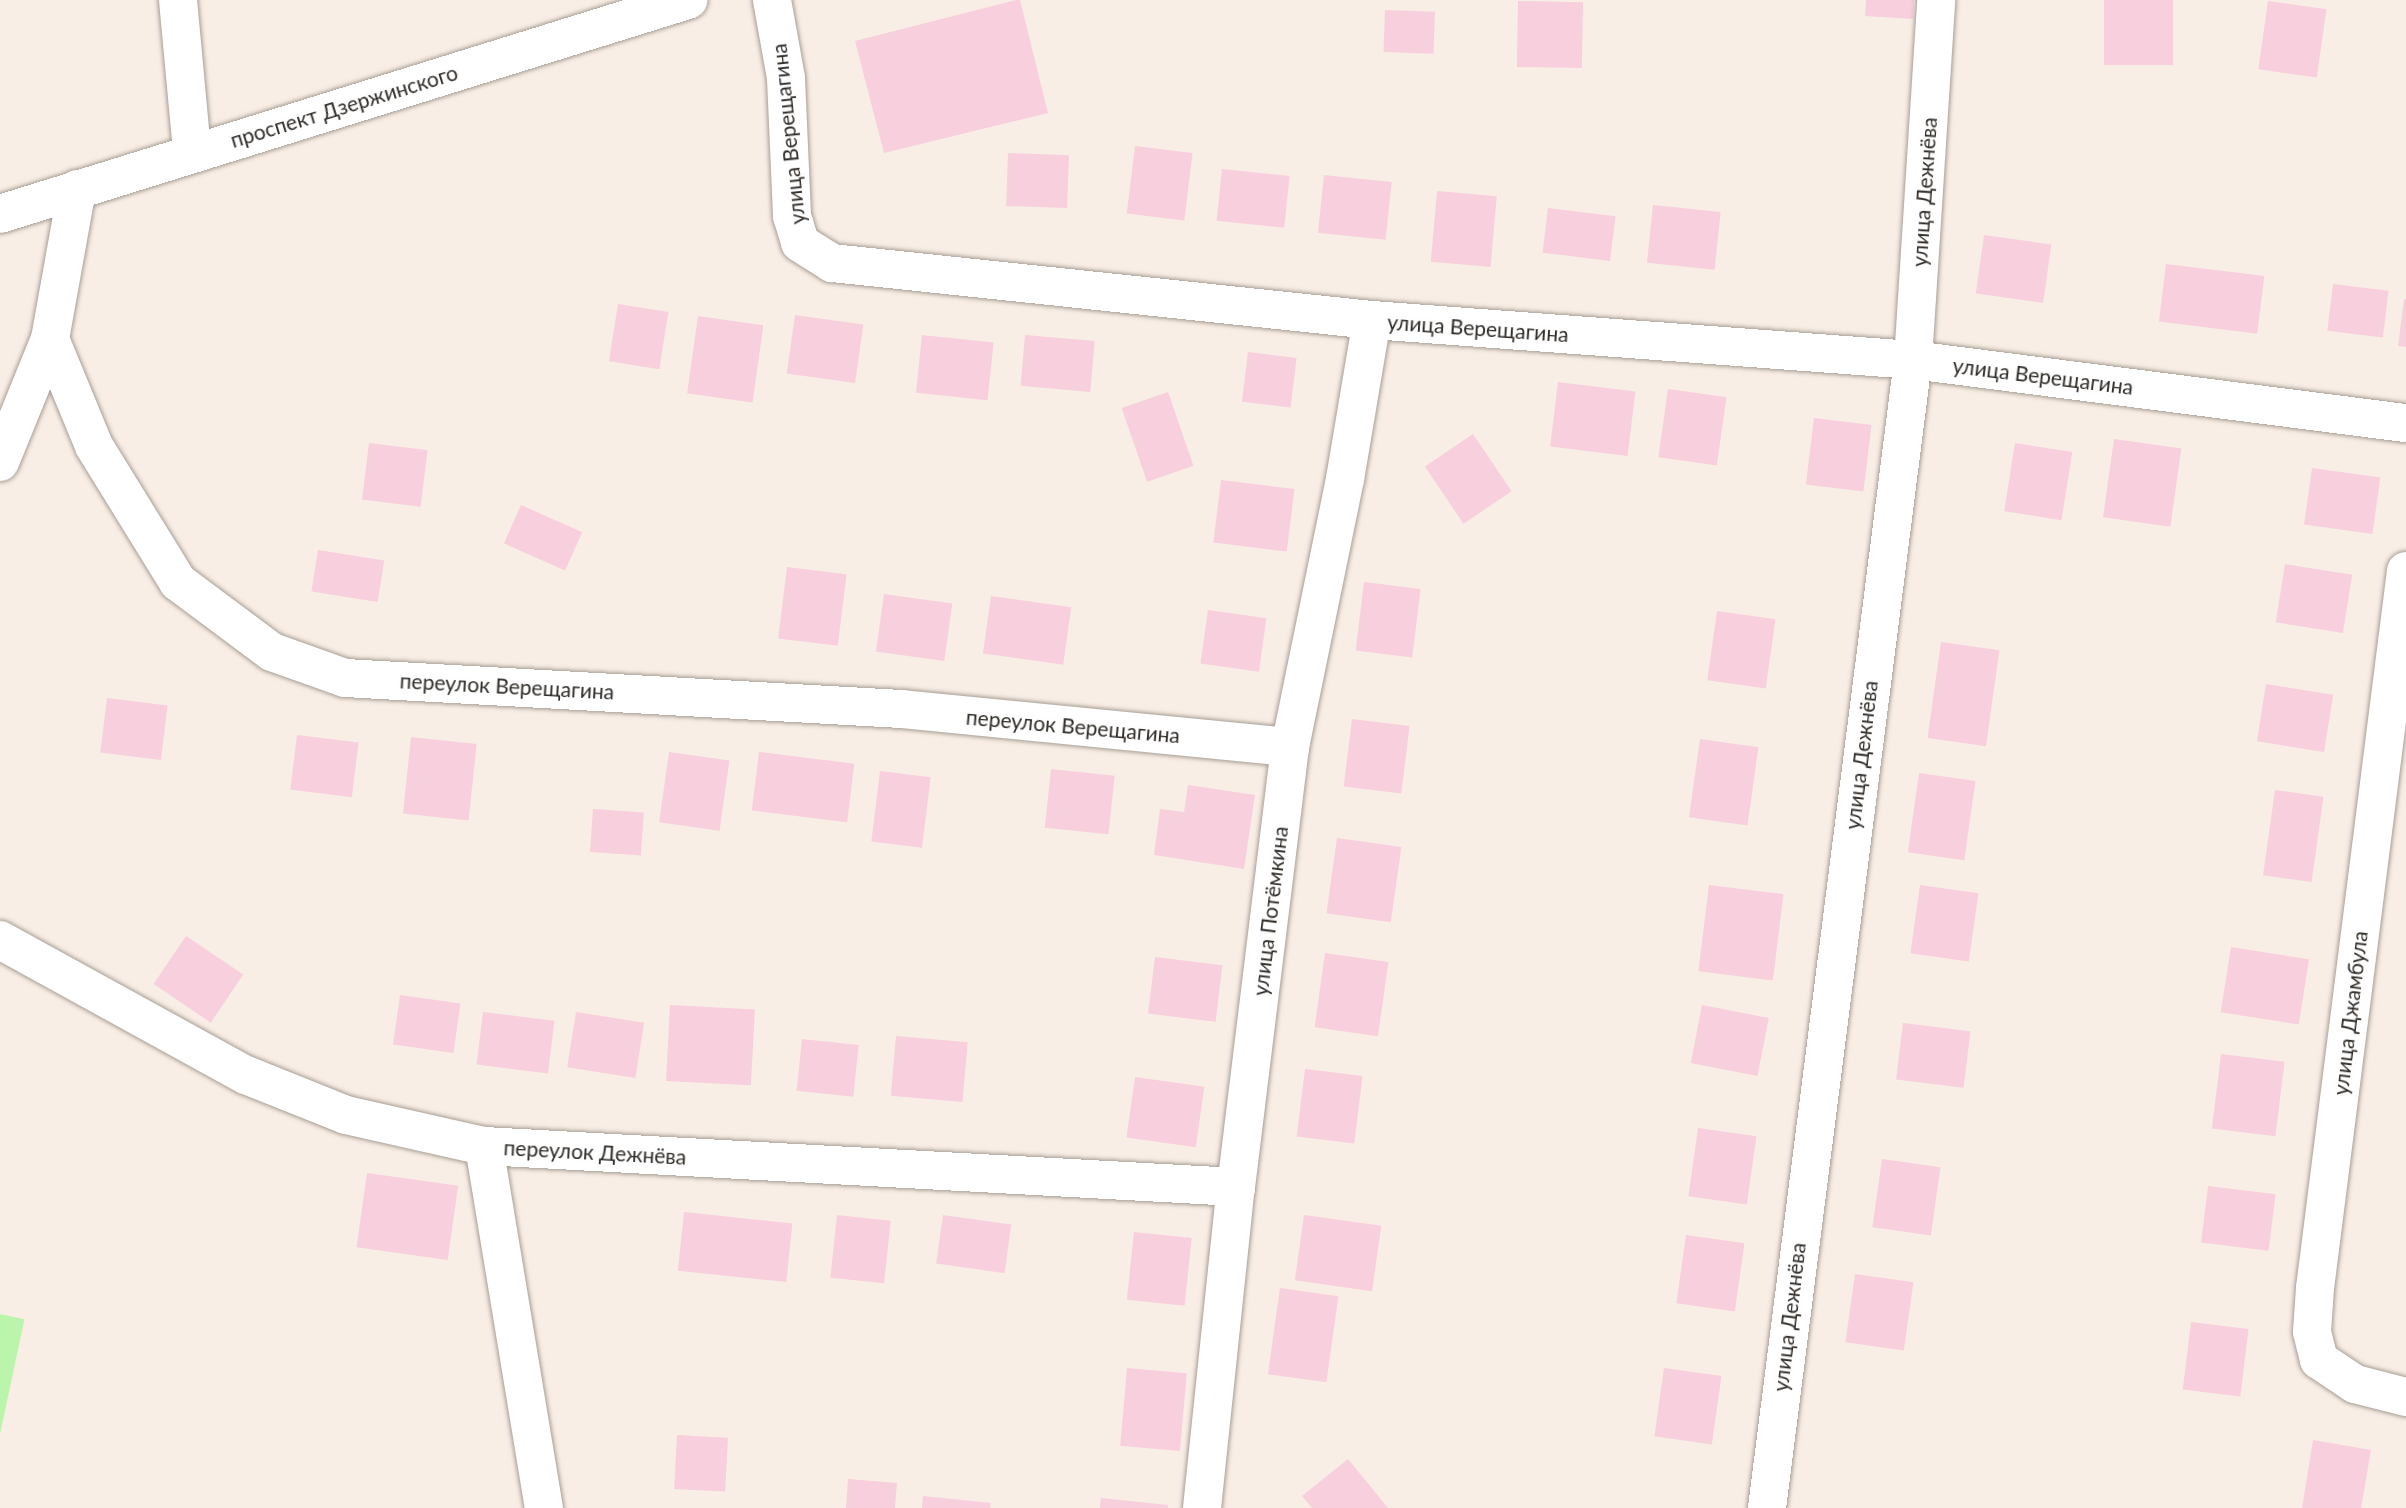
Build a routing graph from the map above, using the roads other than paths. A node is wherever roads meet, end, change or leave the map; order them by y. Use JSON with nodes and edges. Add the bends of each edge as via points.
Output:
{"nodes":[{"id":1,"x":178,"y":0,"type":"edge"},
{"id":2,"x":688,"y":0,"type":"edge"},
{"id":3,"x":772,"y":0,"type":"edge"},
{"id":4,"x":1936,"y":0,"type":"edge"},
{"id":5,"x":192,"y":152,"type":"junction"},
{"id":6,"x":77,"y":189,"type":"junction"},
{"id":7,"x":0,"y":214,"type":"edge"},
{"id":8,"x":1372,"y":320,"type":"junction"},
{"id":9,"x":50,"y":339,"type":"junction"},
{"id":10,"x":1913,"y":360,"type":"junction"},
{"id":11,"x":2406,"y":423,"type":"edge"},
{"id":12,"x":0,"y":462,"type":"edge"},
{"id":13,"x":2406,"y":571,"type":"edge"},
{"id":14,"x":1290,"y":747,"type":"junction"},
{"id":15,"x":0,"y":940,"type":"edge"},
{"id":16,"x":484,"y":1146,"type":"junction"},
{"id":17,"x":1236,"y":1187,"type":"junction"},
{"id":18,"x":2406,"y":1397,"type":"edge"},
{"id":19,"x":544,"y":1508,"type":"edge"},
{"id":20,"x":1202,"y":1508,"type":"edge"},
{"id":21,"x":1767,"y":1508,"type":"edge"}],
"edges":[{"from":1,"to":5,"type":"street"},
{"from":2,"to":5,"type":"street","name":"проспект Дзержинского"},
{"from":3,"to":8,"type":"street","name":"улица Верещагина","via":[[786,78],[792,216],[800,243],[832,263]]},
{"from":4,"to":10,"type":"street","name":"улица Дежнёва"},
{"from":5,"to":6,"type":"street","name":"проспект Дзержинского"},
{"from":6,"to":7,"type":"street","name":"проспект Дзержинского"},
{"from":6,"to":9,"type":"street"},
{"from":8,"to":10,"type":"street","name":"улица Верещагина"},
{"from":8,"to":14,"type":"street","name":"улица Потёмкина"},
{"from":9,"to":12,"type":"street"},
{"from":9,"to":14,"type":"street","name":"переулок Верещагина","via":[[94,446],[178,582],[272,652],[345,678],[901,709]]},
{"from":10,"to":11,"type":"street","name":"улица Верещагина"},
{"from":10,"to":21,"type":"street","name":"улица Дежнёва"},
{"from":13,"to":18,"type":"street","name":"улица Джамбула","via":[[2312,1332],[2319,1360],[2355,1384]]},
{"from":14,"to":17,"type":"street","name":"улица Потёмкина"},
{"from":15,"to":16,"type":"street","name":"переулок Дежнёва","via":[[246,1075],[346,1115]]},
{"from":16,"to":17,"type":"street","name":"переулок Дежнёва"},
{"from":16,"to":19,"type":"street"},
{"from":17,"to":20,"type":"street","name":"улица Потёмкина"}]}
